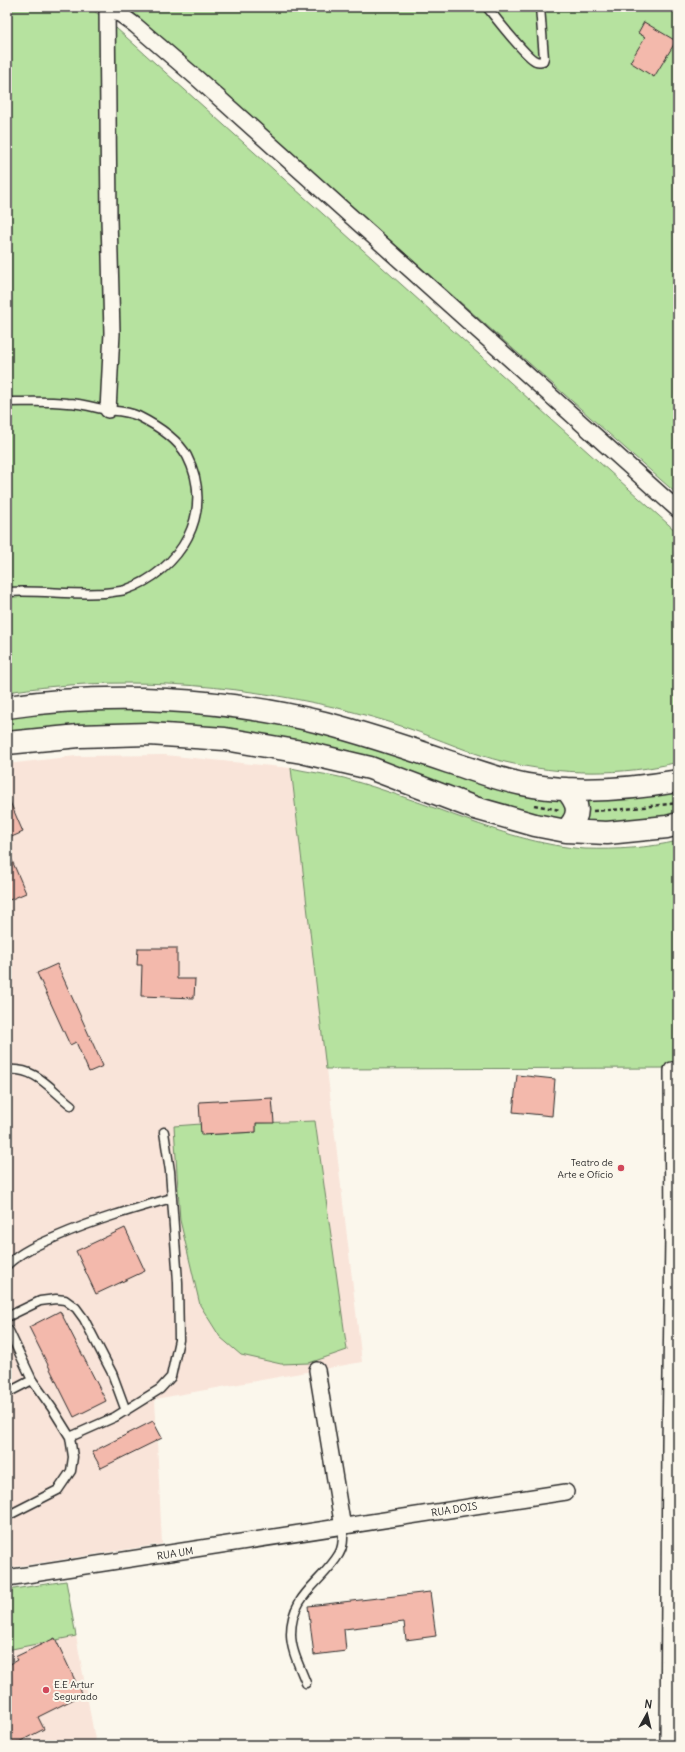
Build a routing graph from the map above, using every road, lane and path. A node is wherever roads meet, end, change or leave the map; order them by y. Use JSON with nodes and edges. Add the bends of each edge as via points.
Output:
{"nodes":[{"id":1,"x":108,"y":7,"type":"edge"},
{"id":2,"x":487,"y":7,"type":"edge"},
{"id":3,"x":540,"y":7,"type":"edge"},
{"id":4,"x":7,"y":402,"type":"edge"},
{"id":5,"x":108,"y":410,"type":"junction"},
{"id":6,"x":678,"y":510,"type":"edge"},
{"id":7,"x":7,"y":592,"type":"edge"},
{"id":8,"x":7,"y":707,"type":"edge"},
{"id":9,"x":7,"y":743,"type":"edge"},
{"id":10,"x":678,"y":781,"type":"edge"},
{"id":11,"x":566,"y":789,"type":"junction"},
{"id":12,"x":678,"y":824,"type":"edge"},
{"id":13,"x":566,"y":831,"type":"junction"},
{"id":14,"x":7,"y":1070,"type":"edge"},
{"id":15,"x":672,"y":1070,"type":"dead end"},
{"id":16,"x":71,"y":1105,"type":"dead end"},
{"id":17,"x":164,"y":1132,"type":"dead end"},
{"id":18,"x":172,"y":1198,"type":"junction"},
{"id":19,"x":7,"y":1265,"type":"edge"},
{"id":20,"x":8,"y":1314,"type":"edge"},
{"id":21,"x":8,"y":1332,"type":"edge"},
{"id":22,"x":317,"y":1370,"type":"dead end"},
{"id":23,"x":32,"y":1380,"type":"junction"},
{"id":24,"x":7,"y":1393,"type":"edge"},
{"id":25,"x":126,"y":1411,"type":"junction"},
{"id":26,"x":70,"y":1438,"type":"junction"},
{"id":27,"x":674,"y":1444,"type":"edge"},
{"id":28,"x":566,"y":1492,"type":"dead end"},
{"id":29,"x":7,"y":1516,"type":"edge"},
{"id":30,"x":343,"y":1528,"type":"junction"},
{"id":31,"x":7,"y":1578,"type":"edge"},
{"id":32,"x":306,"y":1683,"type":"dead end"},
{"id":33,"x":668,"y":1745,"type":"edge"}],
"edges":[{"from":1,"to":5,"type":"street","via":[[112,333]]},
{"from":1,"to":6,"type":"street","via":[[135,25],[205,85]]},
{"from":2,"to":3,"type":"lane","via":[[525,51],[539,62],[544,58]]},
{"from":4,"to":5,"type":"lane","via":[[69,403]]},
{"from":5,"to":7,"type":"lane","via":[[128,412],[153,424],[187,456],[198,500],[195,519],[187,541],[177,556],[157,573],[123,591],[90,594]]},
{"from":8,"to":11,"type":"main road","via":[[54,701],[128,699],[207,704],[270,712],[356,732],[478,772],[533,786]]},
{"from":9,"to":13,"type":"main road","via":[[79,736],[149,734],[225,739],[302,752],[370,768],[475,808]]},
{"from":10,"to":11,"type":"main road","via":[[586,790]]},
{"from":11,"to":13,"type":"main road","via":[[575,799],[577,812],[573,823]]},
{"from":12,"to":13,"type":"main road","via":[[607,833]]},
{"from":14,"to":16,"type":"lane","via":[[27,1071]]},
{"from":15,"to":27,"type":"street"},
{"from":17,"to":18,"type":"lane"},
{"from":18,"to":19,"type":"lane","via":[[116,1213],[69,1230],[34,1246]]},
{"from":18,"to":25,"type":"lane","via":[[179,1340],[171,1377],[160,1389]]},
{"from":20,"to":21,"type":"lane"},
{"from":20,"to":25,"type":"lane","via":[[40,1301],[56,1299],[65,1300],[76,1308],[112,1373]]},
{"from":21,"to":23,"type":"lane"},
{"from":22,"to":30,"type":"street"},
{"from":23,"to":24,"type":"lane"},
{"from":23,"to":26,"type":"lane"},
{"from":25,"to":26,"type":"lane"},
{"from":26,"to":29,"type":"lane","via":[[73,1457],[71,1471],[58,1490]]},
{"from":27,"to":33,"type":"street"},
{"from":28,"to":30,"type":"street","name":"RUA DOIS","via":[[447,1509]]},
{"from":30,"to":31,"type":"street","name":"RUA UM"},
{"from":30,"to":32,"type":"lane","via":[[339,1554],[307,1590],[293,1614],[291,1634],[295,1655]]}]}
